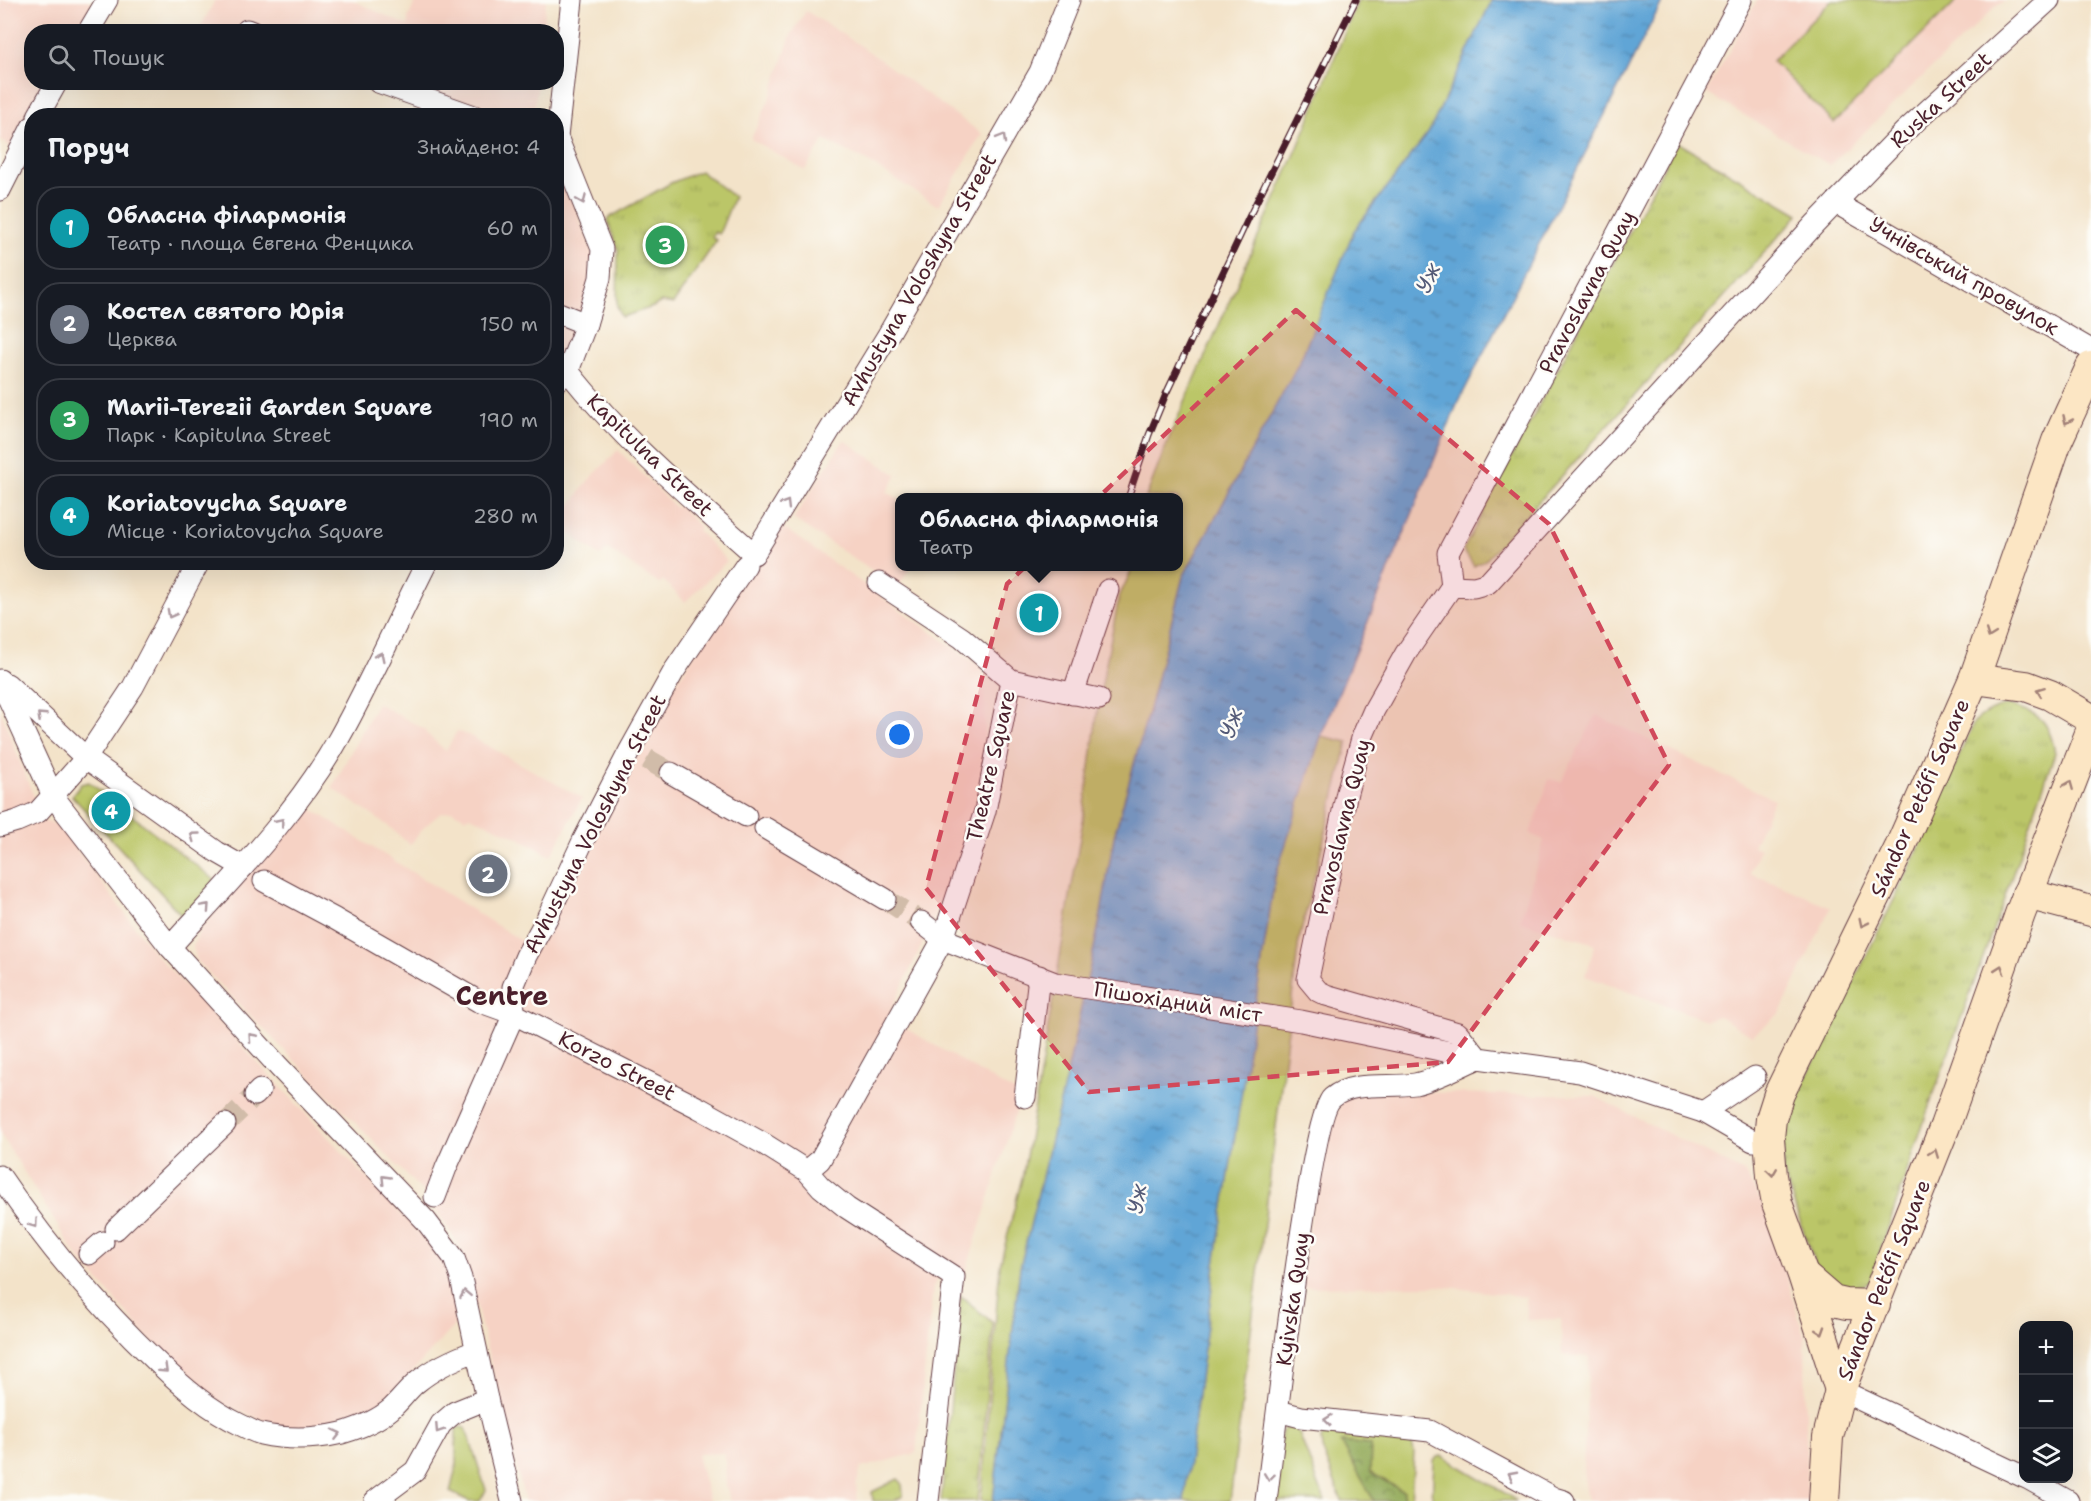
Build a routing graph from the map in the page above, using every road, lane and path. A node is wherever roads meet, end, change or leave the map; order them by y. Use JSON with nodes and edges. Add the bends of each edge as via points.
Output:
{"nodes":[{"id":1,"x":107,"y":0,"type":"edge"},
{"id":2,"x":572,"y":0,"type":"edge"},
{"id":3,"x":1069,"y":0,"type":"edge"},
{"id":4,"x":1741,"y":0,"type":"edge"},
{"id":5,"x":2049,"y":0,"type":"edge"},
{"id":6,"x":93,"y":24,"type":"edge"},
{"id":7,"x":564,"y":73,"type":"edge"},
{"id":8,"x":53,"y":90,"type":"edge"},
{"id":9,"x":401,"y":90,"type":"edge"},
{"id":10,"x":562,"y":90,"type":"edge"},
{"id":11,"x":42,"y":108,"type":"edge"},
{"id":12,"x":451,"y":108,"type":"edge"},
{"id":13,"x":560,"y":108,"type":"edge"},
{"id":14,"x":24,"y":141,"type":"edge"},
{"id":15,"x":564,"y":154,"type":"edge"},
{"id":16,"x":1,"y":182,"type":"edge"},
{"id":17,"x":1836,"y":203,"type":"junction"},
{"id":18,"x":564,"y":315,"type":"edge"},
{"id":19,"x":586,"y":324,"type":"junction"},
{"id":20,"x":2091,"y":350,"type":"edge"},
{"id":21,"x":2091,"y":367,"type":"edge"},
{"id":22,"x":564,"y":373,"type":"edge"},
{"id":23,"x":564,"y":379,"type":"edge"},
{"id":24,"x":750,"y":559,"type":"junction"},
{"id":25,"x":195,"y":570,"type":"edge"},
{"id":26,"x":423,"y":570,"type":"edge"},
{"id":27,"x":879,"y":583,"type":"dead end"},
{"id":28,"x":1452,"y":586,"type":"junction"},
{"id":29,"x":1108,"y":590,"type":"dead end"},
{"id":30,"x":0,"y":679,"type":"edge"},
{"id":31,"x":1974,"y":679,"type":"junction"},
{"id":32,"x":1011,"y":680,"type":"junction"},
{"id":33,"x":1073,"y":694,"type":"junction"},
{"id":34,"x":1099,"y":699,"type":"dead end"},
{"id":35,"x":2091,"y":719,"type":"edge"},
{"id":36,"x":2091,"y":731,"type":"edge"},
{"id":37,"x":86,"y":759,"type":"junction"},
{"id":38,"x":671,"y":773,"type":"tunnel mouth"},
{"id":39,"x":53,"y":796,"type":"junction"},
{"id":40,"x":746,"y":816,"type":"dead end"},
{"id":41,"x":0,"y":826,"type":"edge"},
{"id":42,"x":765,"y":828,"type":"dead end"},
{"id":43,"x":243,"y":867,"type":"junction"},
{"id":44,"x":264,"y":881,"type":"dead end"},
{"id":45,"x":2027,"y":894,"type":"junction"},
{"id":46,"x":885,"y":899,"type":"tunnel mouth"},
{"id":47,"x":2091,"y":912,"type":"edge"},
{"id":48,"x":921,"y":922,"type":"tunnel mouth"},
{"id":49,"x":943,"y":939,"type":"junction"},
{"id":50,"x":170,"y":947,"type":"junction"},
{"id":51,"x":1047,"y":980,"type":"junction"},
{"id":52,"x":514,"y":1014,"type":"junction"},
{"id":53,"x":1478,"y":1058,"type":"junction"},
{"id":54,"x":1755,"y":1077,"type":"dead end"},
{"id":55,"x":1025,"y":1097,"type":"dead end"},
{"id":56,"x":1703,"y":1112,"type":"junction"},
{"id":57,"x":225,"y":1124,"type":"tunnel mouth"},
{"id":58,"x":1754,"y":1141,"type":"dead end"},
{"id":59,"x":807,"y":1171,"type":"junction"},
{"id":60,"x":0,"y":1176,"type":"edge"},
{"id":61,"x":435,"y":1197,"type":"dead end"},
{"id":62,"x":103,"y":1242,"type":"dead end"},
{"id":63,"x":1803,"y":1275,"type":"junction"},
{"id":64,"x":1875,"y":1305,"type":"junction"},
{"id":65,"x":476,"y":1351,"type":"junction"},
{"id":66,"x":1840,"y":1390,"type":"junction"},
{"id":67,"x":487,"y":1399,"type":"junction"},
{"id":68,"x":1278,"y":1412,"type":"junction"},
{"id":69,"x":2019,"y":1475,"type":"edge"},
{"id":70,"x":2034,"y":1483,"type":"edge"},
{"id":71,"x":375,"y":1501,"type":"edge"},
{"id":72,"x":512,"y":1501,"type":"edge"},
{"id":73,"x":928,"y":1501,"type":"edge"},
{"id":74,"x":1266,"y":1501,"type":"edge"},
{"id":75,"x":1564,"y":1501,"type":"edge"},
{"id":76,"x":1824,"y":1501,"type":"edge"},
{"id":77,"x":2068,"y":1501,"type":"edge"}],
"edges":[{"from":1,"to":6,"type":"street"},
{"from":2,"to":7,"type":"street","name":"Kapitulna Street"},
{"from":24,"to":3,"type":"street","name":"Avhustyna Voloshyna Street","one_way":true,"via":[[882,345],[1040,72]]},
{"from":4,"to":28,"type":"street","name":"Pravoslavna Quay","via":[[1448,553]]},
{"from":5,"to":17,"type":"street","name":"Ruska Street","via":[[1904,132]]},
{"from":8,"to":11,"type":"street"},
{"from":9,"to":12,"type":"street"},
{"from":10,"to":13,"type":"street","name":"Kapitulna Street"},
{"from":14,"to":16,"type":"street"},
{"from":15,"to":19,"type":"street","name":"Kapitulna Street","one_way":true,"via":[[602,249],[600,278]]},
{"from":17,"to":20,"type":"street","name":"Учнівський провулок"},
{"from":17,"to":28,"type":"street","via":[[1488,583]]},
{"from":18,"to":19,"type":"street"},
{"from":19,"to":22,"type":"street","name":"Kapitulna Street"},
{"from":21,"to":31,"type":"main road","name":"Sándor Petőfi Square","one_way":true,"via":[[2057,441]]},
{"from":23,"to":24,"type":"street","name":"Kapitulna Street"},
{"from":24,"to":52,"type":"street","name":"Avhustyna Voloshyna Street","via":[[674,671],[639,754],[583,841],[513,987]]},
{"from":25,"to":37,"type":"street","one_way":true,"via":[[133,687]]},
{"from":43,"to":26,"type":"street","one_way":true,"via":[[297,801],[339,738]]},
{"from":27,"to":32,"type":"street","name":"Theatre Square","via":[[962,638]]},
{"from":28,"to":53,"type":"street","name":"Pravoslavna Quay","via":[[1406,653],[1364,735],[1347,792],[1308,979],[1326,995],[1458,1033]]},
{"from":29,"to":33,"type":"street"},
{"from":37,"to":30,"type":"street","one_way":true},
{"from":30,"to":39,"type":"street"},
{"from":35,"to":31,"type":"main road","one_way":true,"via":[[2026,686]]},
{"from":31,"to":63,"type":"main road","name":"Sándor Petőfi Square","one_way":true,"via":[[1896,855],[1779,1094],[1771,1119],[1768,1148],[1777,1203]]},
{"from":32,"to":33,"type":"street"},
{"from":32,"to":49,"type":"street","name":"Theatre Square","via":[[985,812]]},
{"from":33,"to":34,"type":"street"},
{"from":45,"to":36,"type":"main road","name":"Sándor Petőfi Square","one_way":true},
{"from":37,"to":39,"type":"street"},
{"from":43,"to":37,"type":"street","one_way":true},
{"from":38,"to":40,"type":"street"},
{"from":39,"to":41,"type":"street","via":[[38,812]]},
{"from":39,"to":50,"type":"street"},
{"from":42,"to":46,"type":"street"},
{"from":50,"to":43,"type":"street","one_way":true},
{"from":44,"to":52,"type":"street","name":"Korzo Street","via":[[478,1001]]},
{"from":45,"to":47,"type":"main road"},
{"from":64,"to":45,"type":"main road","name":"Sándor Petőfi Square","one_way":true,"via":[[1945,1126]]},
{"from":48,"to":49,"type":"street"},
{"from":49,"to":51,"type":"street"},
{"from":49,"to":59,"type":"street","name":"Theatre Square","via":[[820,1160]]},
{"from":65,"to":50,"type":"street","one_way":true,"via":[[461,1278],[446,1246]]},
{"from":51,"to":53,"type":"street","name":"Пішохідний міст","via":[[1301,1021]]},
{"from":51,"to":55,"type":"street"},
{"from":52,"to":59,"type":"street","name":"Korzo Street","via":[[699,1107]]},
{"from":52,"to":61,"type":"street","name":"Avhustyna Voloshyna Street"},
{"from":53,"to":56,"type":"street","via":[[1580,1072]]},
{"from":53,"to":68,"type":"street","name":"Kyivska Quay","via":[[1417,1084],[1345,1089],[1329,1100],[1304,1219]]},
{"from":54,"to":56,"type":"street"},
{"from":56,"to":58,"type":"street"},
{"from":57,"to":62,"type":"street"},
{"from":59,"to":73,"type":"street","name":"Korzo Street","via":[[848,1208],[954,1277]]},
{"from":60,"to":65,"type":"street","one_way":true,"via":[[71,1272],[126,1333],[205,1405],[260,1434],[320,1438],[368,1423],[390,1410],[418,1382]]},
{"from":63,"to":64,"type":"main road","via":[[1833,1301]]},
{"from":63,"to":66,"type":"main road","name":"Sándor Petőfi Square","one_way":true},
{"from":64,"to":66,"type":"main road","name":"Sándor Petőfi Square"},
{"from":65,"to":67,"type":"street"},
{"from":66,"to":69,"type":"street"},
{"from":66,"to":76,"type":"main road","via":[[1828,1437]]},
{"from":67,"to":71,"type":"street","one_way":true,"via":[[455,1412],[441,1424],[416,1471]]},
{"from":67,"to":72,"type":"street"},
{"from":68,"to":74,"type":"street","name":"Kyivska Quay","one_way":true},
{"from":75,"to":68,"type":"street","one_way":true,"via":[[1430,1431]]},
{"from":70,"to":77,"type":"street"}]}
